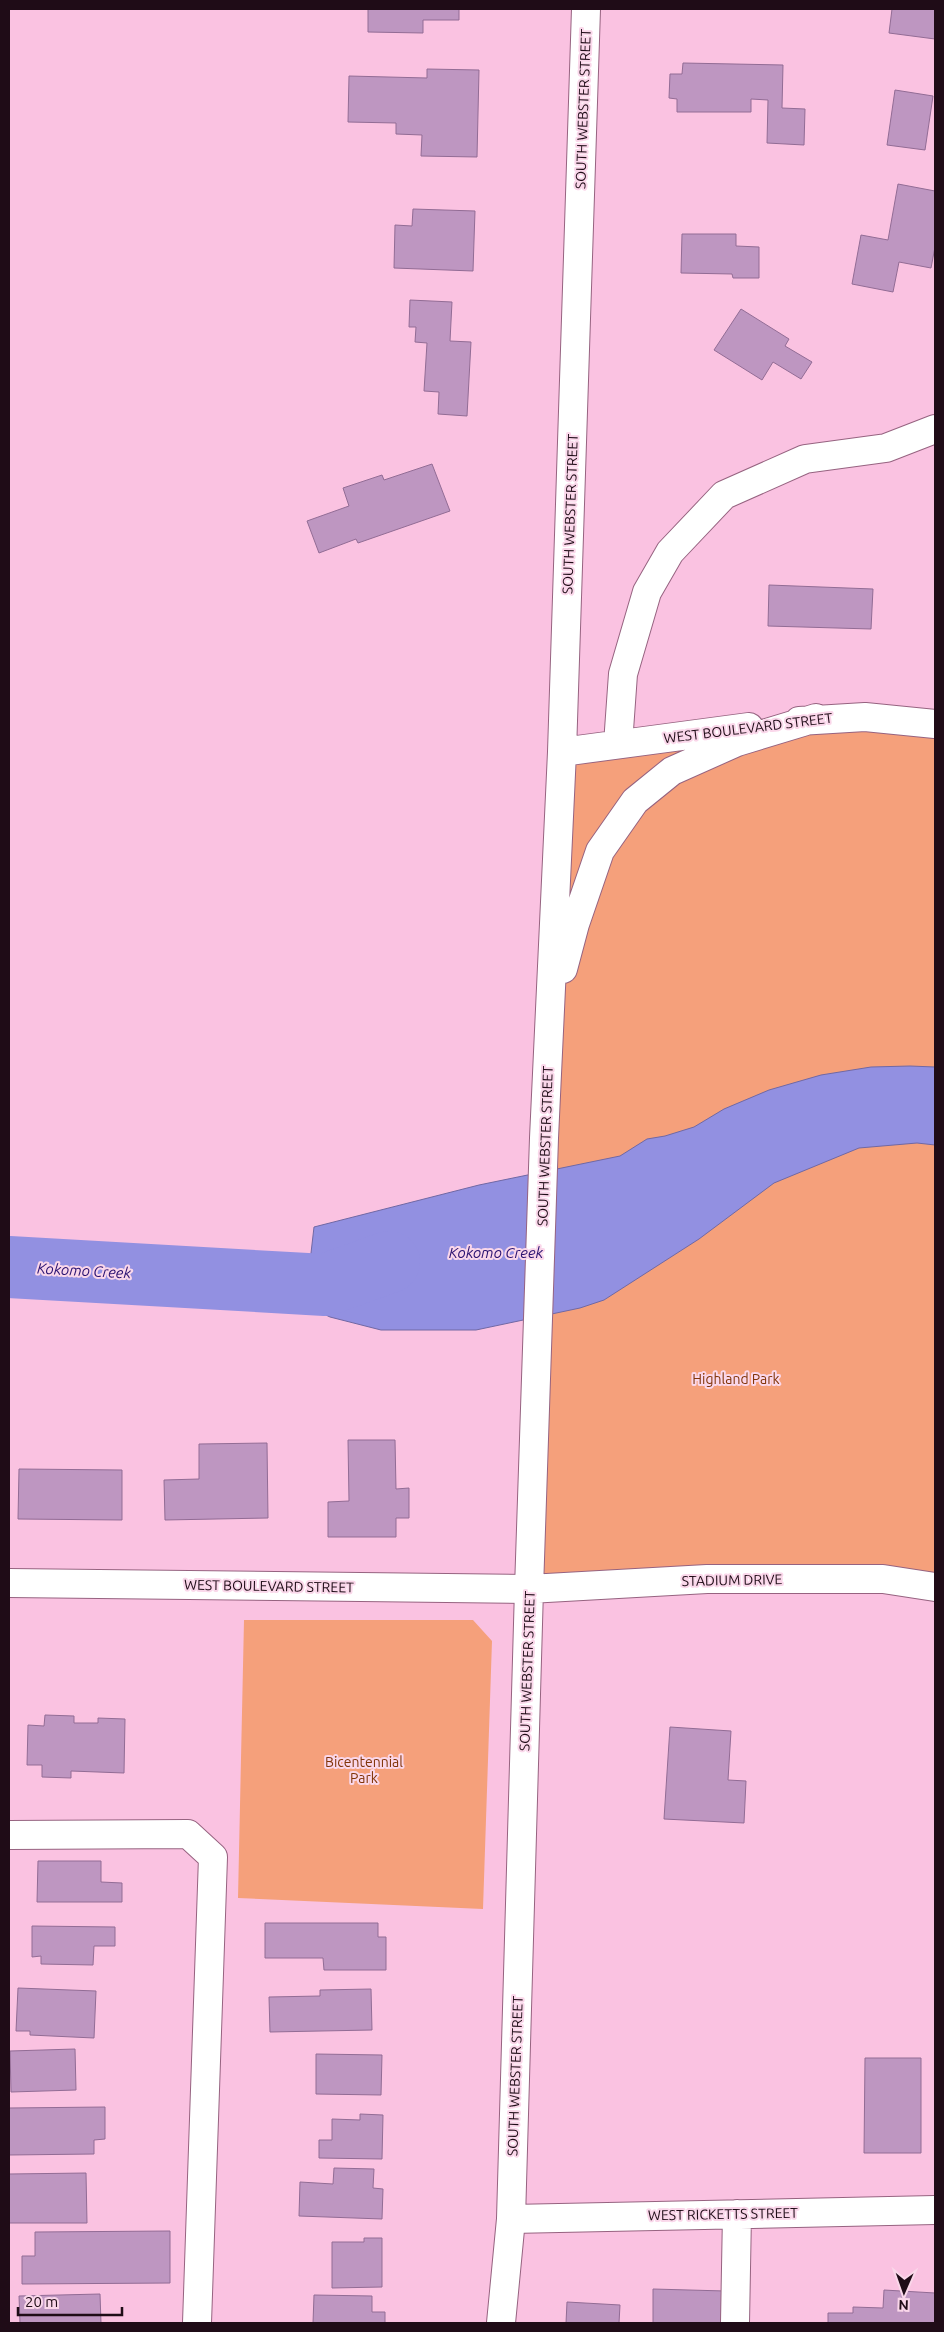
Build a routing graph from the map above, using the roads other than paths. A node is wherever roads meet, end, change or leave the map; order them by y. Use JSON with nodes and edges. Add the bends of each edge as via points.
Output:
{"nodes":[{"id":1,"x":586,"y":9,"type":"edge"},
{"id":2,"x":935,"y":429,"type":"edge"},
{"id":3,"x":816,"y":718,"type":"junction"},
{"id":4,"x":935,"y":724,"type":"edge"},
{"id":5,"x":618,"y":744,"type":"junction"},
{"id":6,"x":562,"y":752,"type":"junction"},
{"id":7,"x":550,"y":1018,"type":"junction"},
{"id":8,"x":9,"y":1583,"type":"edge"},
{"id":9,"x":935,"y":1587,"type":"edge"},
{"id":10,"x":529,"y":1589,"type":"junction"},
{"id":11,"x":9,"y":1835,"type":"edge"},
{"id":12,"x":935,"y":2210,"type":"edge"},
{"id":13,"x":737,"y":2214,"type":"junction"},
{"id":14,"x":512,"y":2219,"type":"junction"},
{"id":15,"x":197,"y":2323,"type":"edge"},
{"id":16,"x":501,"y":2323,"type":"edge"},
{"id":17,"x":735,"y":2323,"type":"edge"}],
"edges":[{"from":1,"to":6,"type":"street","name":"SOUTH WEBSTER STREET"},
{"from":2,"to":5,"type":"street","via":[[886,448],[805,460],[724,495],[670,552],[648,592],[624,674]]},
{"from":3,"to":4,"type":"street","name":"WEST BOULEVARD STREET","via":[[865,717]]},
{"from":3,"to":5,"type":"street","name":"WEST BOULEVARD STREET"},
{"from":3,"to":7,"type":"street","name":"SOUTH WEBSTER STREET","via":[[737,742],[680,767],[635,801],[600,851],[575,924]]},
{"from":5,"to":6,"type":"street","name":"WEST BOULEVARD STREET"},
{"from":6,"to":7,"type":"street","name":"SOUTH WEBSTER STREET"},
{"from":7,"to":10,"type":"street","name":"SOUTH WEBSTER STREET"},
{"from":8,"to":10,"type":"street","name":"WEST BOULEVARD STREET"},
{"from":9,"to":10,"type":"street","name":"STADIUM DRIVE","via":[[883,1579],[707,1579]]},
{"from":10,"to":14,"type":"street","name":"SOUTH WEBSTER STREET"},
{"from":11,"to":15,"type":"street","via":[[188,1834],[213,1857]]},
{"from":12,"to":13,"type":"street","name":"WEST RICKETTS STREET"},
{"from":13,"to":14,"type":"street","name":"WEST RICKETTS STREET"},
{"from":13,"to":17,"type":"street"},
{"from":14,"to":16,"type":"street","name":"SOUTH WEBSTER STREET"}]}
